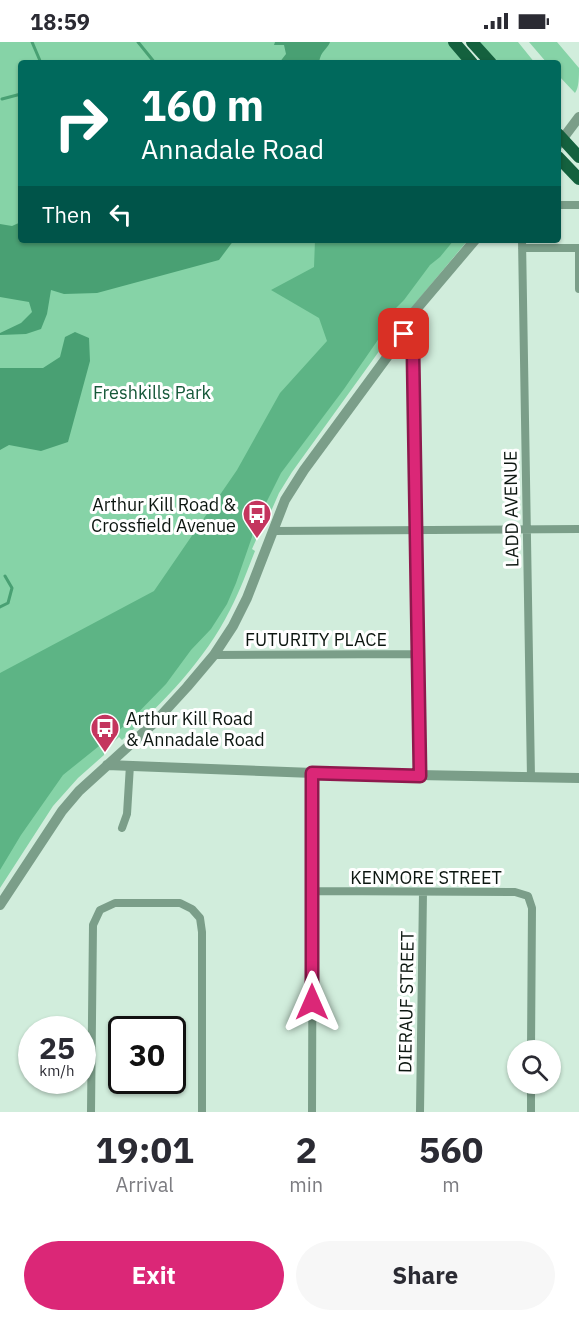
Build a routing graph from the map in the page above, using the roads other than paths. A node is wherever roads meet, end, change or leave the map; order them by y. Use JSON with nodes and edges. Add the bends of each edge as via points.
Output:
{"nodes":[{"id":1,"x":454,"y":42,"type":"edge"},
{"id":2,"x":472,"y":42,"type":"edge"},
{"id":3,"x":469,"y":60,"type":"edge"},
{"id":4,"x":488,"y":60,"type":"edge"},
{"id":5,"x":579,"y":117,"type":"edge"},
{"id":6,"x":561,"y":138,"type":"edge"},
{"id":7,"x":561,"y":140,"type":"edge"},
{"id":8,"x":579,"y":157,"type":"edge"},
{"id":9,"x":561,"y":160,"type":"edge"},
{"id":10,"x":579,"y":179,"type":"edge"},
{"id":11,"x":561,"y":205,"type":"edge"},
{"id":12,"x":579,"y":205,"type":"edge"},
{"id":13,"x":472,"y":243,"type":"edge"},
{"id":14,"x":522,"y":244,"type":"edge"},
{"id":15,"x":579,"y":248,"type":"edge"},
{"id":16,"x":579,"y":289,"type":"edge"},
{"id":17,"x":404,"y":334,"type":"junction"},
{"id":18,"x":579,"y":529,"type":"edge"},
{"id":19,"x":526,"y":530,"type":"junction"},
{"id":20,"x":273,"y":531,"type":"junction"},
{"id":21,"x":417,"y":531,"type":"junction"},
{"id":22,"x":419,"y":654,"type":"junction"},
{"id":23,"x":214,"y":655,"type":"junction"},
{"id":24,"x":107,"y":765,"type":"junction"},
{"id":25,"x":130,"y":765,"type":"junction"},
{"id":26,"x":312,"y":773,"type":"junction"},
{"id":27,"x":420,"y":776,"type":"junction"},
{"id":28,"x":531,"y":778,"type":"junction"},
{"id":29,"x":579,"y":778,"type":"edge"},
{"id":30,"x":122,"y":828,"type":"dead end"},
{"id":31,"x":313,"y":891,"type":"junction"},
{"id":32,"x":423,"y":892,"type":"junction"},
{"id":33,"x":0,"y":905,"type":"edge"},
{"id":34,"x":531,"y":1040,"type":"edge"},
{"id":35,"x":531,"y":1094,"type":"edge"},
{"id":36,"x":91,"y":1112,"type":"edge"},
{"id":37,"x":202,"y":1112,"type":"edge"},
{"id":38,"x":312,"y":1112,"type":"edge"},
{"id":39,"x":420,"y":1112,"type":"edge"},
{"id":40,"x":531,"y":1112,"type":"edge"}],
"edges":[{"from":1,"to":3,"type":"main road"},
{"from":2,"to":4,"type":"main road"},
{"from":5,"to":6,"type":"street"},
{"from":7,"to":8,"type":"main road"},
{"from":9,"to":10,"type":"main road"},
{"from":11,"to":12,"type":"street"},
{"from":13,"to":17,"type":"street","via":[[414,312]]},
{"from":14,"to":15,"type":"street"},
{"from":14,"to":19,"type":"street","name":"LADD AVENUE"},
{"from":15,"to":16,"type":"street"},
{"from":17,"to":20,"type":"street","via":[[304,470],[285,500]]},
{"from":17,"to":21,"type":"street","via":[[413,353]]},
{"from":18,"to":19,"type":"street"},
{"from":19,"to":21,"type":"street"},
{"from":19,"to":28,"type":"street","name":"LADD AVENUE"},
{"from":20,"to":21,"type":"street"},
{"from":20,"to":23,"type":"street","via":[[247,598]]},
{"from":21,"to":22,"type":"street"},
{"from":22,"to":23,"type":"street","name":"FUTURITY PLACE"},
{"from":22,"to":27,"type":"street"},
{"from":23,"to":24,"type":"street","via":[[155,722]]},
{"from":24,"to":25,"type":"street"},
{"from":24,"to":33,"type":"street","via":[[62,811]]},
{"from":25,"to":26,"type":"street"},
{"from":25,"to":30,"type":"street","via":[[127,814]]},
{"from":26,"to":27,"type":"street"},
{"from":26,"to":31,"type":"street"},
{"from":27,"to":28,"type":"street"},
{"from":28,"to":29,"type":"street"},
{"from":31,"to":32,"type":"street","name":"KENMORE STREET"},
{"from":31,"to":38,"type":"street"},
{"from":32,"to":34,"type":"street","name":"KENMORE STREET","via":[[515,892],[528,896],[532,908]]},
{"from":32,"to":39,"type":"street","name":"DIERAUF STREET"},
{"from":35,"to":40,"type":"street"},
{"from":36,"to":37,"type":"street","via":[[93,925],[100,910],[115,903],[180,903],[200,918]]}]}
